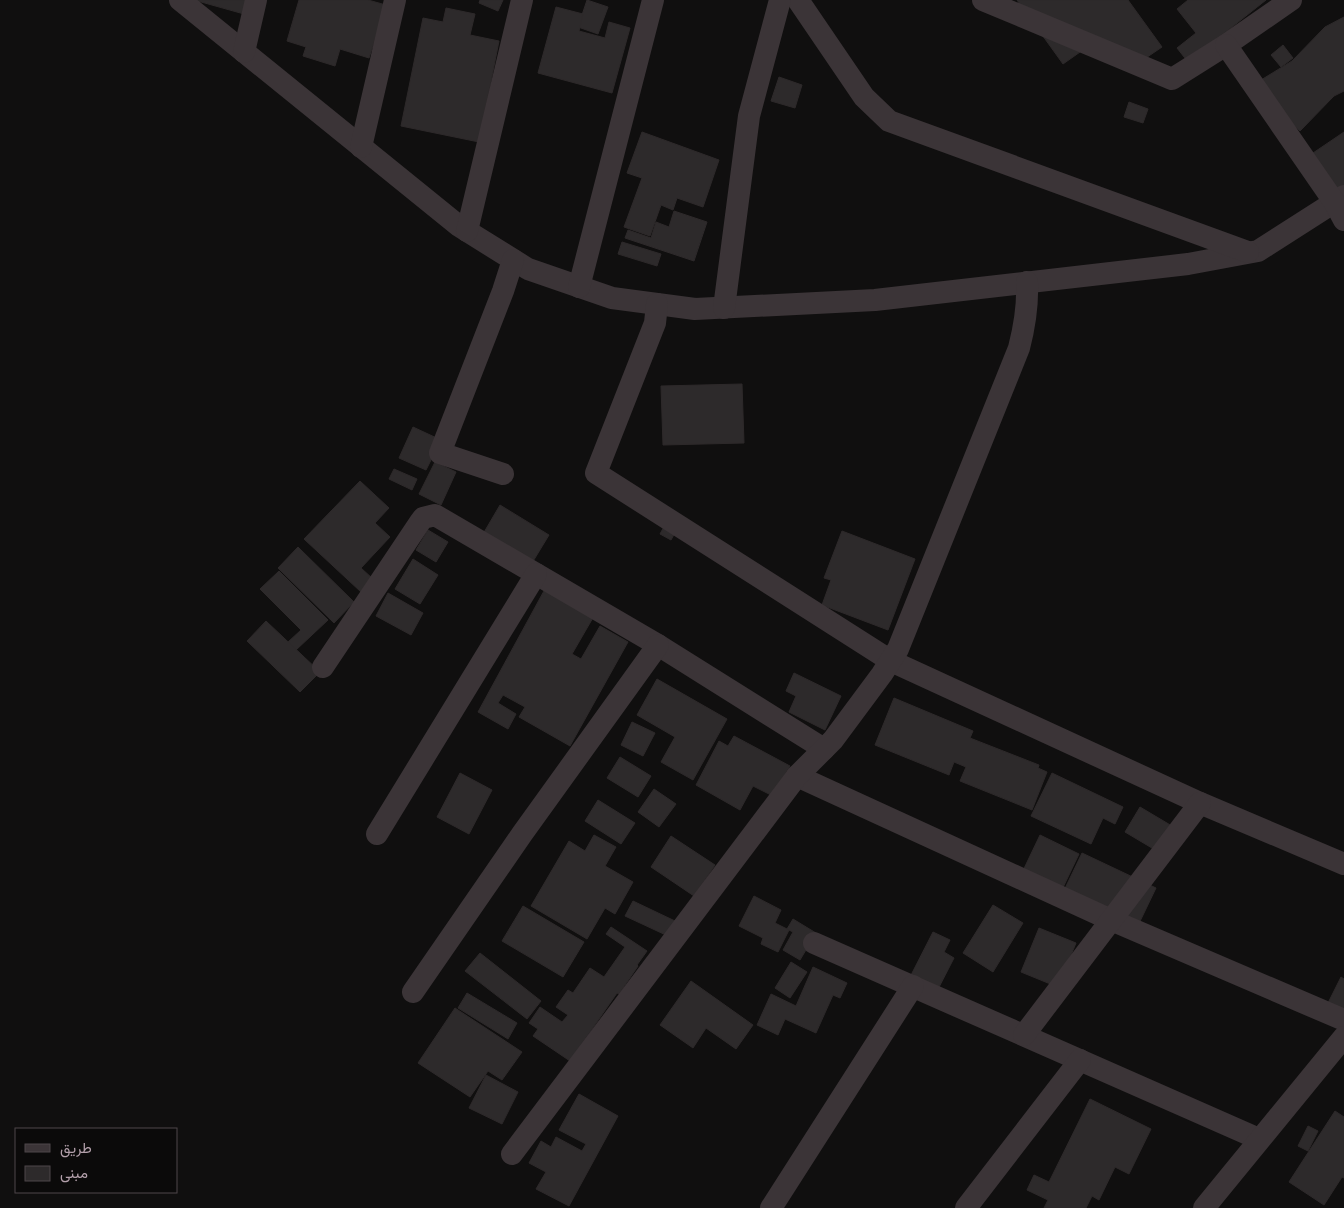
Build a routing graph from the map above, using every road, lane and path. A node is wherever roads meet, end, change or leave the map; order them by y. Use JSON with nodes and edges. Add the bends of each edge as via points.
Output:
{"nodes":[{"id":1,"x":180,"y":0,"type":"edge"},
{"id":2,"x":256,"y":0,"type":"edge"},
{"id":3,"x":395,"y":0,"type":"edge"},
{"id":4,"x":522,"y":0,"type":"edge"},
{"id":5,"x":653,"y":0,"type":"edge"},
{"id":6,"x":780,"y":0,"type":"edge"},
{"id":7,"x":798,"y":0,"type":"edge"},
{"id":8,"x":983,"y":0,"type":"edge"},
{"id":9,"x":1291,"y":0,"type":"edge"},
{"id":10,"x":1226,"y":45,"type":"junction"},
{"id":11,"x":244,"y":52,"type":"junction"},
{"id":12,"x":361,"y":147,"type":"junction"},
{"id":13,"x":1342,"y":206,"type":"edge"},
{"id":14,"x":467,"y":231,"type":"junction"},
{"id":15,"x":1248,"y":252,"type":"junction"},
{"id":16,"x":514,"y":260,"type":"junction"},
{"id":17,"x":1027,"y":282,"type":"junction"},
{"id":18,"x":579,"y":287,"type":"junction"},
{"id":19,"x":657,"y":304,"type":"junction"},
{"id":20,"x":724,"y":308,"type":"junction"},
{"id":21,"x":503,"y":474,"type":"dead end"},
{"id":22,"x":536,"y":574,"type":"junction"},
{"id":23,"x":658,"y":645,"type":"junction"},
{"id":24,"x":891,"y":662,"type":"junction"},
{"id":25,"x":323,"y":667,"type":"dead end"},
{"id":26,"x":824,"y":749,"type":"junction"},
{"id":27,"x":797,"y":776,"type":"junction"},
{"id":28,"x":1200,"y":804,"type":"junction"},
{"id":29,"x":377,"y":834,"type":"dead end"},
{"id":30,"x":1344,"y":864,"type":"edge"},
{"id":31,"x":1111,"y":920,"type":"junction"},
{"id":32,"x":814,"y":943,"type":"dead end"},
{"id":33,"x":912,"y":986,"type":"junction"},
{"id":34,"x":413,"y":992,"type":"dead end"},
{"id":35,"x":1344,"y":1020,"type":"edge"},
{"id":36,"x":1024,"y":1035,"type":"junction"},
{"id":37,"x":1344,"y":1037,"type":"edge"},
{"id":38,"x":1080,"y":1060,"type":"junction"},
{"id":39,"x":1259,"y":1139,"type":"junction"},
{"id":40,"x":512,"y":1154,"type":"dead end"},
{"id":41,"x":771,"y":1208,"type":"edge"},
{"id":42,"x":966,"y":1208,"type":"edge"},
{"id":43,"x":1204,"y":1208,"type":"edge"}],
"edges":[{"from":1,"to":11,"type":"street"},
{"from":2,"to":11,"type":"street"},
{"from":3,"to":12,"type":"street"},
{"from":4,"to":14,"type":"street"},
{"from":5,"to":18,"type":"street"},
{"from":6,"to":20,"type":"street","via":[[749,116]]},
{"from":7,"to":15,"type":"street","via":[[864,97],[889,122]]},
{"from":8,"to":10,"type":"street","via":[[1172,79]]},
{"from":9,"to":10,"type":"street"},
{"from":10,"to":13,"type":"street"},
{"from":11,"to":12,"type":"street"},
{"from":12,"to":14,"type":"street"},
{"from":13,"to":15,"type":"street","via":[[1258,251]]},
{"from":14,"to":16,"type":"street"},
{"from":15,"to":17,"type":"street","via":[[1188,264]]},
{"from":16,"to":18,"type":"street","via":[[528,269]]},
{"from":16,"to":21,"type":"street","via":[[440,454]]},
{"from":17,"to":20,"type":"street","via":[[875,300]]},
{"from":17,"to":24,"type":"street","via":[[1027,312],[1019,348]]},
{"from":18,"to":19,"type":"street","via":[[612,298]]},
{"from":19,"to":20,"type":"street","via":[[695,309]]},
{"from":19,"to":24,"type":"street","via":[[655,322],[596,473]]},
{"from":22,"to":23,"type":"street"},
{"from":22,"to":25,"type":"street","via":[[440,517],[429,515],[420,522]]},
{"from":22,"to":29,"type":"street"},
{"from":23,"to":26,"type":"street"},
{"from":23,"to":34,"type":"street"},
{"from":24,"to":26,"type":"street"},
{"from":24,"to":28,"type":"street"},
{"from":26,"to":27,"type":"street"},
{"from":27,"to":31,"type":"street"},
{"from":27,"to":40,"type":"street"},
{"from":28,"to":30,"type":"street"},
{"from":28,"to":31,"type":"street"},
{"from":31,"to":35,"type":"street"},
{"from":31,"to":36,"type":"street"},
{"from":32,"to":33,"type":"street"},
{"from":33,"to":36,"type":"street"},
{"from":33,"to":41,"type":"street"},
{"from":36,"to":38,"type":"street"},
{"from":37,"to":39,"type":"street"},
{"from":38,"to":39,"type":"street"},
{"from":38,"to":42,"type":"street"},
{"from":39,"to":43,"type":"street"}]}
